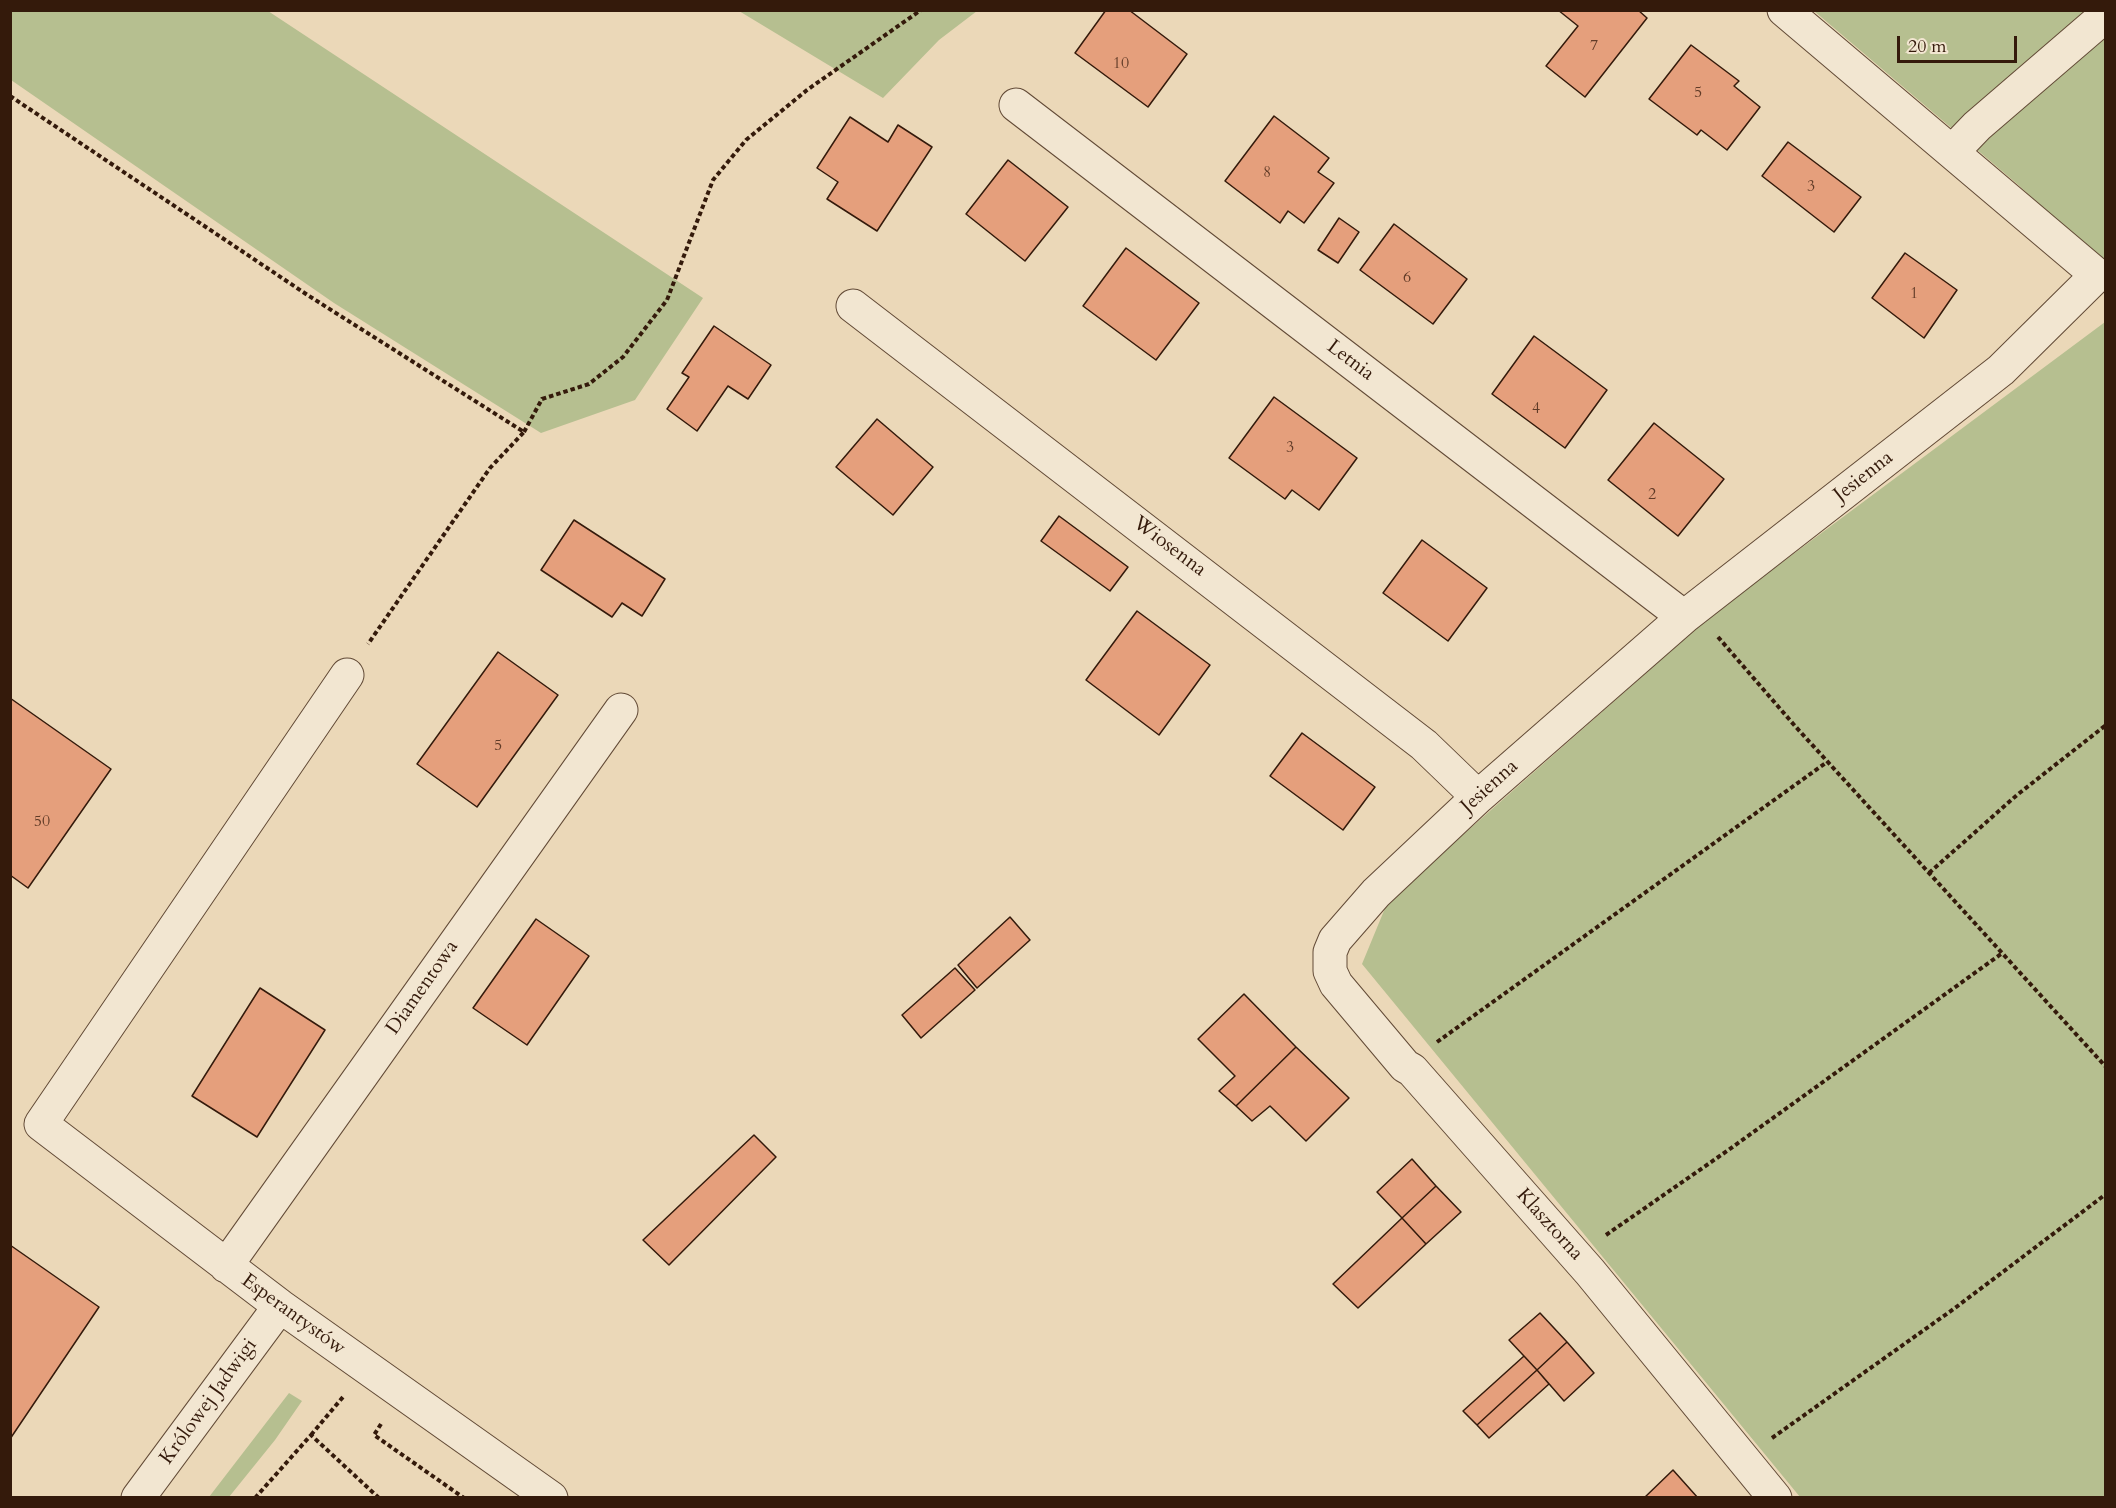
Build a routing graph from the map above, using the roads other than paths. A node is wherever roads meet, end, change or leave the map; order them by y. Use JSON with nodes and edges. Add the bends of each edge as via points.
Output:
{"nodes":[{"id":1,"x":1784,"y":10,"type":"edge"},
{"id":2,"x":2106,"y":15,"type":"edge"},
{"id":3,"x":1016,"y":105,"type":"dead end"},
{"id":4,"x":1952,"y":152,"type":"junction"},
{"id":5,"x":853,"y":306,"type":"dead end"},
{"id":6,"x":1689,"y":613,"type":"junction"},
{"id":7,"x":347,"y":675,"type":"road end"},
{"id":8,"x":621,"y":710,"type":"dead end"},
{"id":9,"x":1478,"y":797,"type":"junction"},
{"id":10,"x":1330,"y":952,"type":"joint"},
{"id":11,"x":226,"y":1266,"type":"junction"},
{"id":12,"x":280,"y":1306,"type":"junction"},
{"id":13,"x":138,"y":1497,"type":"edge"},
{"id":14,"x":551,"y":1497,"type":"edge"},
{"id":15,"x":1775,"y":1497,"type":"edge"}],
"edges":[{"from":1,"to":4,"type":"street","name":"Jesienna"},
{"from":2,"to":4,"type":"street"},
{"from":3,"to":6,"type":"street","name":"Letnia"},
{"from":4,"to":6,"type":"street","name":"Jesienna","via":[[2097,275],[2001,370]]},
{"from":5,"to":9,"type":"street","name":"Wiosenna","via":[[1424,745]]},
{"from":6,"to":9,"type":"street","name":"Jesienna"},
{"from":7,"to":11,"type":"street","name":"Esperantystów","via":[[41,1124]]},
{"from":8,"to":11,"type":"street","name":"Diamentowa"},
{"from":9,"to":10,"type":"street","name":"Jesienna","via":[[1376,893],[1335,940]]},
{"from":10,"to":15,"type":"street","name":"Klasztorna","via":[[1330,971],[1336,984],[1576,1256]]},
{"from":11,"to":12,"type":"street","name":"Esperantystów"},
{"from":12,"to":13,"type":"street","name":"Królowej Jadwigi"},
{"from":12,"to":14,"type":"street","name":"Esperantystów"}]}
